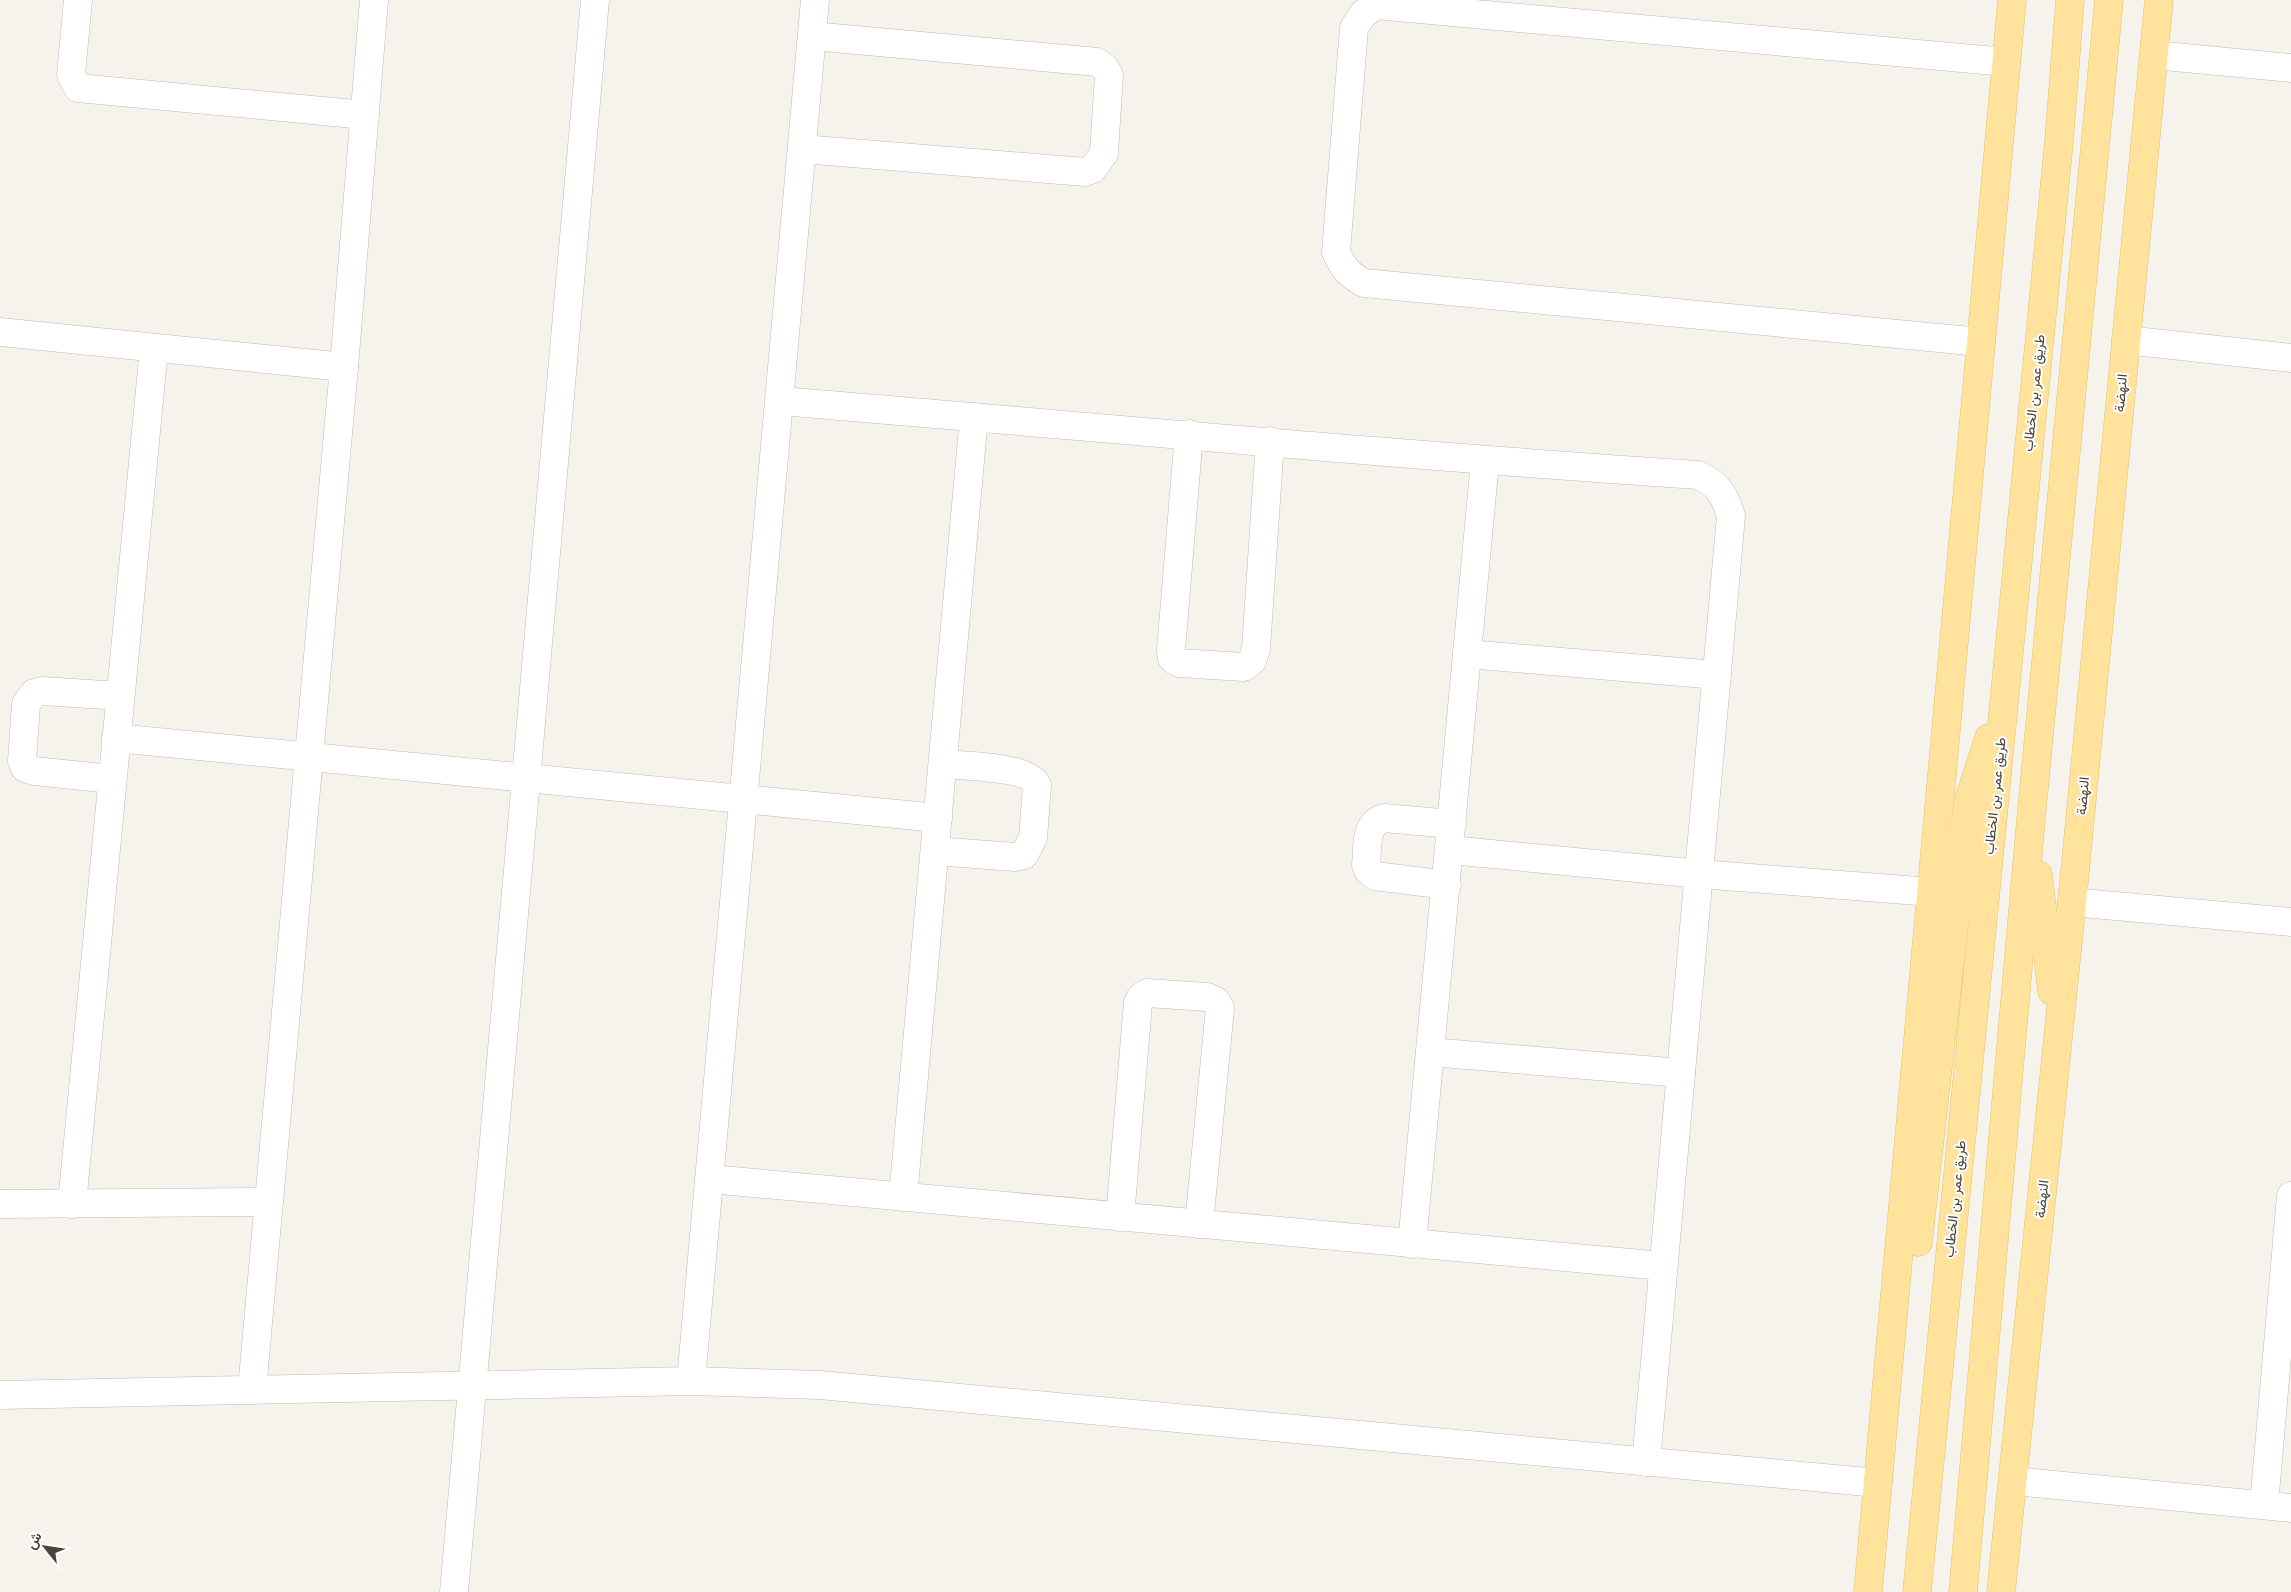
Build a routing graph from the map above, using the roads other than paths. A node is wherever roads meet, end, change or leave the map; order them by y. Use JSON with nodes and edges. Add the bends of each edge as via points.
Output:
{"nodes":[{"id":1,"x":78,"y":0,"type":"edge"},
{"id":2,"x":374,"y":0,"type":"edge"},
{"id":3,"x":595,"y":0,"type":"edge"},
{"id":4,"x":815,"y":0,"type":"edge"},
{"id":5,"x":2012,"y":0,"type":"edge"},
{"id":6,"x":2056,"y":0,"type":"edge"},
{"id":7,"x":2070,"y":0,"type":"edge"},
{"id":8,"x":2109,"y":0,"type":"edge"},
{"id":9,"x":2159,"y":0,"type":"edge"},
{"id":10,"x":812,"y":36,"type":"junction"},
{"id":11,"x":2154,"y":55,"type":"junction"},
{"id":12,"x":2006,"y":62,"type":"junction"},
{"id":13,"x":2291,"y":68,"type":"edge"},
{"id":14,"x":364,"y":116,"type":"junction"},
{"id":15,"x":2059,"y":141,"type":"junction"},
{"id":16,"x":802,"y":149,"type":"junction"},
{"id":17,"x":0,"y":332,"type":"edge"},
{"id":18,"x":2126,"y":340,"type":"junction"},
{"id":19,"x":1981,"y":342,"type":"junction"},
{"id":20,"x":154,"y":348,"type":"junction"},
{"id":21,"x":2291,"y":358,"type":"edge"},
{"id":22,"x":344,"y":367,"type":"junction"},
{"id":23,"x":780,"y":402,"type":"junction"},
{"id":24,"x":974,"y":417,"type":"junction"},
{"id":25,"x":1189,"y":434,"type":"junction"},
{"id":26,"x":1270,"y":441,"type":"junction"},
{"id":27,"x":1485,"y":461,"type":"junction"},
{"id":28,"x":1467,"y":654,"type":"junction"},
{"id":29,"x":1717,"y":675,"type":"junction"},
{"id":30,"x":2006,"y":684,"type":"junction"},
{"id":31,"x":120,"y":696,"type":"junction"},
{"id":32,"x":116,"y":738,"type":"junction"},
{"id":33,"x":309,"y":757,"type":"junction"},
{"id":34,"x":943,"y":764,"type":"junction"},
{"id":35,"x":526,"y":778,"type":"junction"},
{"id":36,"x":112,"y":780,"type":"junction"},
{"id":37,"x":745,"y":799,"type":"junction"},
{"id":38,"x":938,"y":818,"type":"junction"},
{"id":39,"x":2031,"y":819,"type":"junction"},
{"id":40,"x":1451,"y":837,"type":"junction"},
{"id":41,"x":935,"y":851,"type":"junction"},
{"id":42,"x":1700,"y":874,"type":"junction"},
{"id":43,"x":1447,"y":885,"type":"junction"},
{"id":44,"x":1931,"y":892,"type":"junction"},
{"id":45,"x":2072,"y":902,"type":"junction"},
{"id":46,"x":2291,"y":922,"type":"edge"},
{"id":47,"x":2058,"y":1037,"type":"junction"},
{"id":48,"x":1430,"y":1052,"type":"junction"},
{"id":49,"x":1681,"y":1073,"type":"junction"},
{"id":50,"x":710,"y":1179,"type":"junction"},
{"id":51,"x":2291,"y":1196,"type":"edge"},
{"id":52,"x":903,"y":1197,"type":"junction"},
{"id":53,"x":269,"y":1202,"type":"junction"},
{"id":54,"x":0,"y":1204,"type":"edge"},
{"id":55,"x":72,"y":1204,"type":"junction"},
{"id":56,"x":1120,"y":1217,"type":"junction"},
{"id":57,"x":1199,"y":1224,"type":"junction"},
{"id":58,"x":1412,"y":1244,"type":"junction"},
{"id":59,"x":1663,"y":1266,"type":"junction"},
{"id":60,"x":2286,"y":1314,"type":"edge"},
{"id":61,"x":692,"y":1381,"type":"junction"},
{"id":62,"x":472,"y":1386,"type":"junction"},
{"id":63,"x":252,"y":1390,"type":"junction"},
{"id":64,"x":0,"y":1395,"type":"edge"},
{"id":65,"x":1886,"y":1399,"type":"junction"},
{"id":66,"x":1646,"y":1462,"type":"junction"},
{"id":67,"x":2014,"y":1481,"type":"junction"},
{"id":68,"x":1878,"y":1483,"type":"junction"},
{"id":69,"x":2264,"y":1505,"type":"junction"},
{"id":70,"x":2291,"y":1508,"type":"edge"},
{"id":71,"x":454,"y":1592,"type":"edge"},
{"id":72,"x":1868,"y":1592,"type":"edge"},
{"id":73,"x":1917,"y":1592,"type":"edge"},
{"id":74,"x":1963,"y":1592,"type":"edge"},
{"id":75,"x":2001,"y":1592,"type":"edge"}],
"edges":[{"from":1,"to":14,"type":"street","via":[[71,75],[78,88]]},
{"from":2,"to":14,"type":"street"},
{"from":3,"to":35,"type":"street"},
{"from":4,"to":10,"type":"street"},
{"from":5,"to":12,"type":"main road"},
{"from":6,"to":15,"type":"main road"},
{"from":7,"to":15,"type":"main road","name":"طريق عمر بن الخطاب"},
{"from":8,"to":39,"type":"main road"},
{"from":9,"to":11,"type":"main road","name":"النهضة"},
{"from":10,"to":16,"type":"street"},
{"from":10,"to":16,"type":"street","via":[[1097,62],[1109,75],[1104,153],[1093,169],[1086,172]]},
{"from":11,"to":13,"type":"street"},
{"from":11,"to":18,"type":"main road","name":"النهضة"},
{"from":12,"to":19,"type":"main road"},
{"from":12,"to":19,"type":"street","via":[[1376,5],[1363,14],[1354,28],[1336,252],[1342,267],[1364,283]]},
{"from":14,"to":22,"type":"street"},
{"from":15,"to":30,"type":"main road","name":"طريق عمر بن الخطاب"},
{"from":16,"to":23,"type":"street"},
{"from":17,"to":20,"type":"street"},
{"from":18,"to":21,"type":"street"},
{"from":18,"to":45,"type":"main road","name":"النهضة"},
{"from":19,"to":44,"type":"main road"},
{"from":20,"to":22,"type":"street"},
{"from":20,"to":31,"type":"street"},
{"from":22,"to":33,"type":"street"},
{"from":23,"to":24,"type":"street"},
{"from":23,"to":37,"type":"street"},
{"from":24,"to":25,"type":"street"},
{"from":24,"to":34,"type":"street"},
{"from":25,"to":26,"type":"street"},
{"from":25,"to":26,"type":"street","via":[[1171,650],[1172,658],[1180,663],[1244,667],[1252,661],[1256,649]]},
{"from":26,"to":27,"type":"street"},
{"from":27,"to":28,"type":"street"},
{"from":27,"to":29,"type":"street","via":[[1698,475],[1713,483],[1726,499],[1731,516]]},
{"from":28,"to":29,"type":"street"},
{"from":28,"to":40,"type":"street"},
{"from":29,"to":42,"type":"street"},
{"from":30,"to":65,"type":"main road","via":[[1968,803],[1912,1294]]},
{"from":30,"to":73,"type":"main road","name":"طريق عمر بن الخطاب"},
{"from":31,"to":32,"type":"street"},
{"from":31,"to":36,"type":"street","via":[[42,691],[34,694],[26,704],[22,761],[25,768]]},
{"from":32,"to":33,"type":"street"},
{"from":32,"to":36,"type":"street"},
{"from":33,"to":35,"type":"street"},
{"from":33,"to":53,"type":"street"},
{"from":34,"to":38,"type":"street"},
{"from":34,"to":41,"type":"street","via":[[1019,772],[1034,779],[1037,786],[1034,838],[1024,855],[1015,857]]},
{"from":35,"to":37,"type":"street"},
{"from":35,"to":62,"type":"street"},
{"from":36,"to":55,"type":"street"},
{"from":37,"to":38,"type":"street"},
{"from":37,"to":50,"type":"street"},
{"from":38,"to":41,"type":"street"},
{"from":39,"to":47,"type":"main road"},
{"from":39,"to":74,"type":"main road"},
{"from":40,"to":42,"type":"street"},
{"from":40,"to":43,"type":"street"},
{"from":40,"to":43,"type":"street","via":[[1384,818],[1375,820],[1370,827],[1366,864],[1375,876]]},
{"from":41,"to":52,"type":"street"},
{"from":42,"to":44,"type":"street"},
{"from":42,"to":49,"type":"street"},
{"from":43,"to":48,"type":"street"},
{"from":44,"to":65,"type":"main road"},
{"from":45,"to":46,"type":"street"},
{"from":45,"to":47,"type":"main road","name":"النهضة"},
{"from":47,"to":67,"type":"main road","name":"النهضة"},
{"from":48,"to":49,"type":"street"},
{"from":48,"to":58,"type":"street"},
{"from":49,"to":59,"type":"street"},
{"from":50,"to":52,"type":"street"},
{"from":50,"to":61,"type":"street"},
{"from":51,"to":60,"type":"street"},
{"from":52,"to":56,"type":"street"},
{"from":53,"to":55,"type":"street"},
{"from":53,"to":63,"type":"street"},
{"from":54,"to":55,"type":"street"},
{"from":56,"to":57,"type":"street"},
{"from":56,"to":57,"type":"street","via":[[1138,1003],[1147,993],[1207,997],[1216,1001],[1220,1008]]},
{"from":57,"to":58,"type":"street"},
{"from":58,"to":59,"type":"street"},
{"from":59,"to":66,"type":"street"},
{"from":60,"to":69,"type":"street"},
{"from":61,"to":62,"type":"street"},
{"from":61,"to":66,"type":"street","via":[[820,1385]]},
{"from":62,"to":63,"type":"street"},
{"from":62,"to":71,"type":"street"},
{"from":63,"to":64,"type":"street"},
{"from":65,"to":68,"type":"main road"},
{"from":66,"to":68,"type":"street"},
{"from":67,"to":69,"type":"street"},
{"from":67,"to":75,"type":"main road","name":"النهضة"},
{"from":68,"to":72,"type":"main road"},
{"from":69,"to":70,"type":"street"}]}
